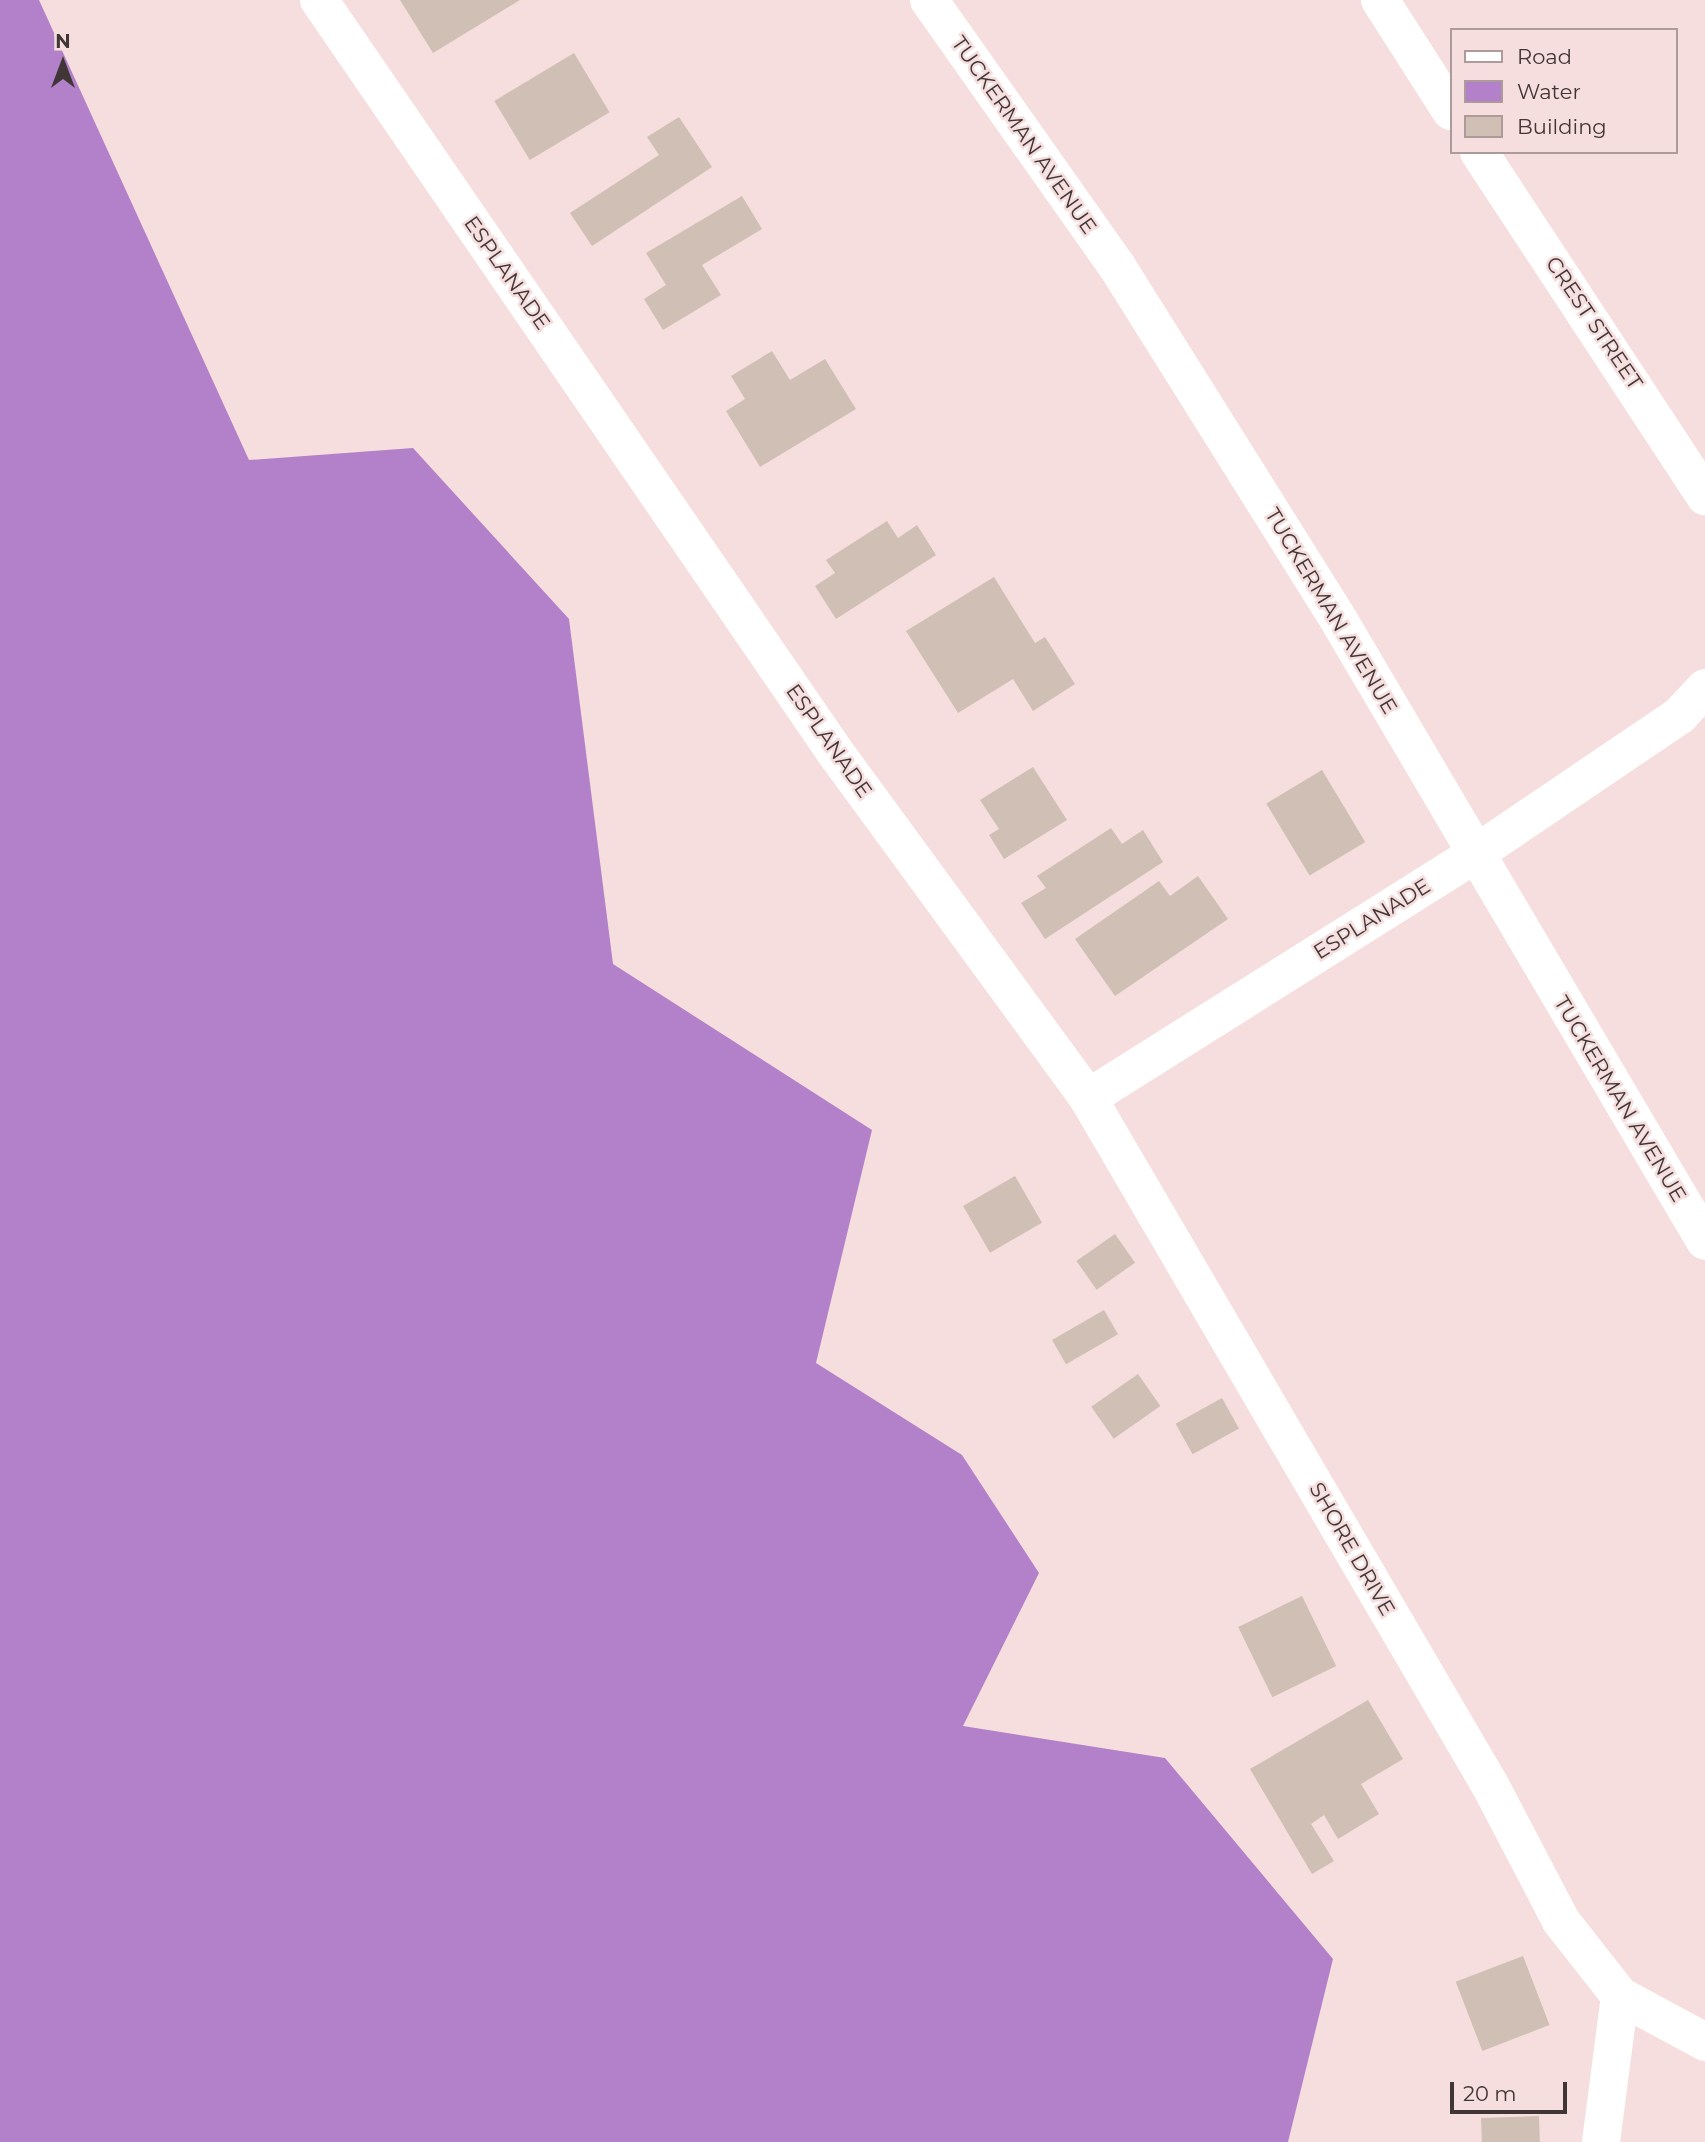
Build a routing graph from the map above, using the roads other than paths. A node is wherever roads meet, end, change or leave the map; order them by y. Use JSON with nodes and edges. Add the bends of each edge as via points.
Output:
{"nodes":[{"id":1,"x":319,"y":0,"type":"edge"},
{"id":2,"x":929,"y":0,"type":"edge"},
{"id":3,"x":1380,"y":0,"type":"edge"},
{"id":4,"x":1450,"y":109,"type":"edge"},
{"id":5,"x":1480,"y":154,"type":"edge"},
{"id":6,"x":1705,"y":496,"type":"edge"},
{"id":7,"x":1705,"y":688,"type":"edge"},
{"id":8,"x":1475,"y":854,"type":"junction"},
{"id":9,"x":1088,"y":1098,"type":"junction"},
{"id":10,"x":1705,"y":1241,"type":"edge"},
{"id":11,"x":1620,"y":1996,"type":"junction"},
{"id":12,"x":1705,"y":2042,"type":"edge"},
{"id":13,"x":1601,"y":2142,"type":"edge"}],
"edges":[{"from":1,"to":9,"type":"street","name":"ESPLANADE","via":[[835,752]]},
{"from":2,"to":8,"type":"street","name":"TUCKERMAN AVENUE","via":[[1125,279],[1341,624]]},
{"from":3,"to":4,"type":"street"},
{"from":5,"to":6,"type":"street","name":"CREST STREET"},
{"from":7,"to":8,"type":"street","via":[[1680,715]]},
{"from":8,"to":9,"type":"street","name":"ESPLANADE"},
{"from":8,"to":10,"type":"street","name":"TUCKERMAN AVENUE"},
{"from":9,"to":11,"type":"street","name":"SHORE DRIVE","via":[[1490,1786],[1561,1921]]},
{"from":11,"to":12,"type":"street","name":"SHORE DRIVE"},
{"from":11,"to":13,"type":"street"}]}
